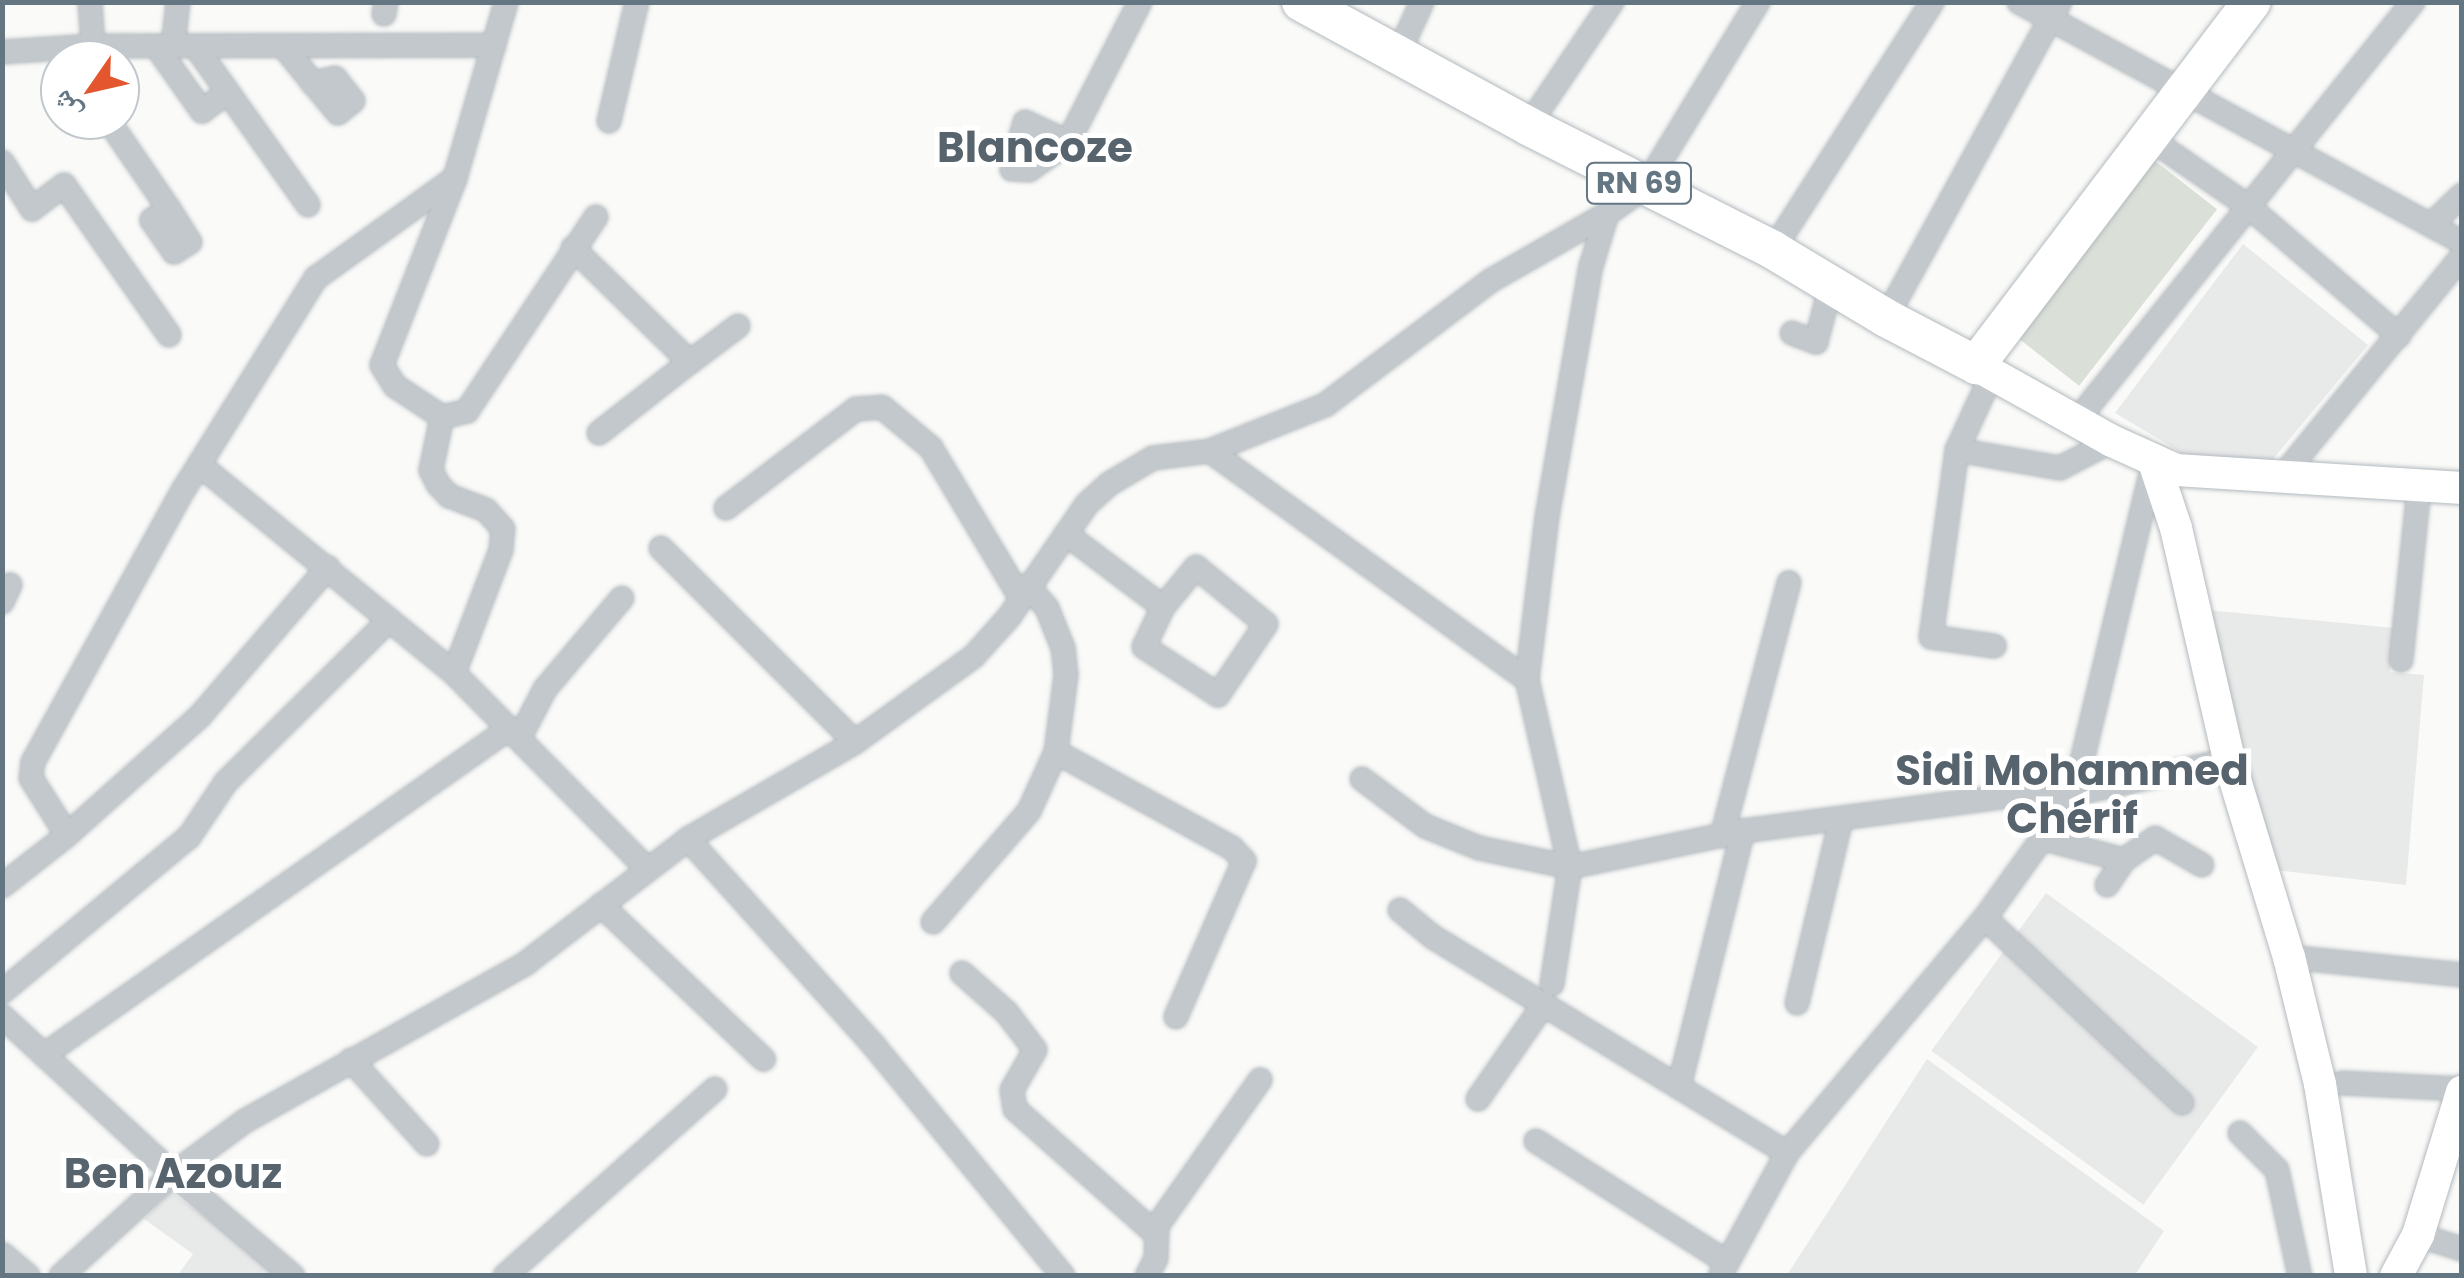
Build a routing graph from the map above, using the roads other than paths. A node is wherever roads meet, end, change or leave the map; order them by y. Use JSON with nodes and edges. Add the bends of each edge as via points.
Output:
{"nodes":[{"id":1,"x":90,"y":2,"type":"edge"},
{"id":2,"x":178,"y":2,"type":"edge"},
{"id":3,"x":506,"y":2,"type":"edge"},
{"id":4,"x":637,"y":2,"type":"edge"},
{"id":5,"x":1140,"y":2,"type":"edge"},
{"id":6,"x":1300,"y":2,"type":"edge"},
{"id":7,"x":1422,"y":2,"type":"edge"},
{"id":8,"x":1612,"y":2,"type":"edge"},
{"id":9,"x":1758,"y":2,"type":"edge"},
{"id":10,"x":1932,"y":2,"type":"edge"},
{"id":11,"x":2019,"y":2,"type":"edge"},
{"id":12,"x":2252,"y":2,"type":"edge"},
{"id":13,"x":2412,"y":2,"type":"edge"},
{"id":14,"x":2055,"y":11,"type":"edge"},
{"id":15,"x":93,"y":40,"type":"edge"},
{"id":16,"x":494,"y":45,"type":"junction"},
{"id":17,"x":140,"y":46,"type":"edge"},
{"id":18,"x":175,"y":46,"type":"junction"},
{"id":19,"x":284,"y":46,"type":"junction"},
{"id":20,"x":2,"y":52,"type":"edge"},
{"id":21,"x":40,"y":53,"type":"edge"},
{"id":22,"x":1397,"y":56,"type":"junction"},
{"id":23,"x":313,"y":83,"type":"dead end"},
{"id":24,"x":228,"y":92,"type":"junction"},
{"id":25,"x":2182,"y":92,"type":"junction"},
{"id":26,"x":609,"y":121,"type":"dead end"},
{"id":27,"x":1528,"y":126,"type":"junction"},
{"id":28,"x":2149,"y":138,"type":"junction"},
{"id":29,"x":122,"y":140,"type":"edge"},
{"id":30,"x":1068,"y":142,"type":"dead end"},
{"id":31,"x":2293,"y":147,"type":"junction"},
{"id":32,"x":2,"y":162,"type":"edge"},
{"id":33,"x":455,"y":178,"type":"junction"},
{"id":34,"x":1645,"y":187,"type":"junction"},
{"id":35,"x":2462,"y":194,"type":"edge"},
{"id":36,"x":308,"y":204,"type":"dead end"},
{"id":37,"x":2248,"y":206,"type":"junction"},
{"id":38,"x":169,"y":209,"type":"dead end"},
{"id":39,"x":1607,"y":214,"type":"junction"},
{"id":40,"x":596,"y":217,"type":"dead end"},
{"id":41,"x":2431,"y":225,"type":"junction"},
{"id":42,"x":2462,"y":242,"type":"edge"},
{"id":43,"x":574,"y":248,"type":"junction"},
{"id":44,"x":1773,"y":250,"type":"junction"},
{"id":45,"x":2462,"y":256,"type":"edge"},
{"id":46,"x":1831,"y":285,"type":"junction"},
{"id":47,"x":1886,"y":318,"type":"junction"},
{"id":48,"x":738,"y":326,"type":"dead end"},
{"id":49,"x":1792,"y":332,"type":"dead end"},
{"id":50,"x":169,"y":335,"type":"dead end"},
{"id":51,"x":2399,"y":336,"type":"junction"},
{"id":52,"x":690,"y":362,"type":"junction"},
{"id":53,"x":1984,"y":369,"type":"junction"},
{"id":54,"x":442,"y":417,"type":"junction"},
{"id":55,"x":2078,"y":419,"type":"junction"},
{"id":56,"x":598,"y":433,"type":"dead end"},
{"id":57,"x":2112,"y":441,"type":"junction"},
{"id":58,"x":1957,"y":450,"type":"junction"},
{"id":59,"x":1210,"y":451,"type":"junction"},
{"id":60,"x":2154,"y":462,"type":"junction"},
{"id":61,"x":201,"y":466,"type":"junction"},
{"id":62,"x":2281,"y":478,"type":"junction"},
{"id":63,"x":2419,"y":488,"type":"junction"},
{"id":64,"x":2462,"y":488,"type":"edge"},
{"id":65,"x":726,"y":508,"type":"dead end"},
{"id":66,"x":1066,"y":534,"type":"junction"},
{"id":67,"x":661,"y":548,"type":"dead end"},
{"id":68,"x":328,"y":567,"type":"junction"},
{"id":69,"x":1790,"y":584,"type":"dead end"},
{"id":70,"x":1024,"y":591,"type":"junction"},
{"id":71,"x":622,"y":598,"type":"dead end"},
{"id":72,"x":1162,"y":606,"type":"junction"},
{"id":73,"x":389,"y":620,"type":"junction"},
{"id":74,"x":1994,"y":646,"type":"dead end"},
{"id":75,"x":2401,"y":660,"type":"dead end"},
{"id":76,"x":454,"y":672,"type":"junction"},
{"id":77,"x":1527,"y":680,"type":"junction"},
{"id":78,"x":515,"y":733,"type":"junction"},
{"id":79,"x":855,"y":742,"type":"junction"},
{"id":80,"x":1056,"y":752,"type":"junction"},
{"id":81,"x":2229,"y":760,"type":"junction"},
{"id":82,"x":1362,"y":779,"type":"dead end"},
{"id":83,"x":2074,"y":794,"type":"junction"},
{"id":84,"x":1841,"y":820,"type":"junction"},
{"id":85,"x":1732,"y":833,"type":"junction"},
{"id":86,"x":67,"y":835,"type":"junction"},
{"id":87,"x":688,"y":838,"type":"junction"},
{"id":88,"x":2044,"y":839,"type":"junction"},
{"id":89,"x":2124,"y":860,"type":"junction"},
{"id":90,"x":2202,"y":865,"type":"dead end"},
{"id":91,"x":1570,"y":867,"type":"junction"},
{"id":92,"x":647,"y":869,"type":"junction"},
{"id":93,"x":2107,"y":884,"type":"dead end"},
{"id":94,"x":2,"y":886,"type":"edge"},
{"id":95,"x":601,"y":905,"type":"junction"},
{"id":96,"x":1400,"y":910,"type":"dead end"},
{"id":97,"x":1985,"y":918,"type":"junction"},
{"id":98,"x":933,"y":922,"type":"dead end"},
{"id":99,"x":2288,"y":957,"type":"junction"},
{"id":100,"x":962,"y":974,"type":"dead end"},
{"id":101,"x":2462,"y":975,"type":"edge"},
{"id":102,"x":2,"y":992,"type":"edge"},
{"id":103,"x":1548,"y":994,"type":"junction"},
{"id":104,"x":1797,"y":1003,"type":"dead end"},
{"id":105,"x":2,"y":1016,"type":"edge"},
{"id":106,"x":1176,"y":1017,"type":"dead end"},
{"id":107,"x":44,"y":1055,"type":"junction"},
{"id":108,"x":763,"y":1059,"type":"dead end"},
{"id":109,"x":351,"y":1060,"type":"junction"},
{"id":110,"x":1260,"y":1080,"type":"dead end"},
{"id":111,"x":2343,"y":1082,"type":"dead end"},
{"id":112,"x":1679,"y":1087,"type":"junction"},
{"id":113,"x":715,"y":1088,"type":"dead end"},
{"id":114,"x":2462,"y":1091,"type":"edge"},
{"id":115,"x":1478,"y":1099,"type":"dead end"},
{"id":116,"x":2182,"y":1104,"type":"dead end"},
{"id":117,"x":2240,"y":1132,"type":"dead end"},
{"id":118,"x":1536,"y":1141,"type":"dead end"},
{"id":119,"x":428,"y":1144,"type":"dead end"},
{"id":120,"x":1787,"y":1153,"type":"junction"},
{"id":121,"x":173,"y":1174,"type":"junction"},
{"id":122,"x":1156,"y":1234,"type":"junction"},
{"id":123,"x":2418,"y":1235,"type":"junction"},
{"id":124,"x":2462,"y":1249,"type":"edge"},
{"id":125,"x":2,"y":1254,"type":"edge"},
{"id":126,"x":70,"y":1268,"type":"edge"},
{"id":127,"x":1724,"y":1269,"type":"edge"},
{"id":128,"x":28,"y":1276,"type":"edge"},
{"id":129,"x":97,"y":1276,"type":"edge"},
{"id":130,"x":292,"y":1276,"type":"edge"},
{"id":131,"x":505,"y":1276,"type":"edge"},
{"id":132,"x":1063,"y":1276,"type":"edge"},
{"id":133,"x":1147,"y":1276,"type":"edge"},
{"id":134,"x":2300,"y":1276,"type":"edge"},
{"id":135,"x":2351,"y":1276,"type":"edge"},
{"id":136,"x":2396,"y":1276,"type":"edge"}],
"edges":[{"from":1,"to":15,"type":"street"},
{"from":2,"to":18,"type":"street"},
{"from":3,"to":16,"type":"street"},
{"from":4,"to":26,"type":"street"},
{"from":5,"to":30,"type":"street"},
{"from":6,"to":22,"type":"main road","number":"RN 69"},
{"from":7,"to":22,"type":"street"},
{"from":8,"to":27,"type":"street"},
{"from":9,"to":34,"type":"street"},
{"from":10,"to":44,"type":"street"},
{"from":11,"to":14,"type":"street"},
{"from":12,"to":25,"type":"main road"},
{"from":13,"to":31,"type":"street"},
{"from":14,"to":25,"type":"street"},
{"from":14,"to":47,"type":"street"},
{"from":16,"to":19,"type":"street"},
{"from":16,"to":33,"type":"street"},
{"from":17,"to":18,"type":"street"},
{"from":18,"to":19,"type":"street"},
{"from":18,"to":24,"type":"street"},
{"from":18,"to":24,"type":"street","via":[[202,110]]},
{"from":19,"to":23,"type":"street"},
{"from":20,"to":21,"type":"street"},
{"from":22,"to":27,"type":"main road","number":"RN 69"},
{"from":24,"to":36,"type":"street"},
{"from":25,"to":28,"type":"main road"},
{"from":25,"to":31,"type":"street"},
{"from":27,"to":34,"type":"main road","number":"RN 69"},
{"from":28,"to":37,"type":"street"},
{"from":28,"to":53,"type":"main road"},
{"from":29,"to":38,"type":"street"},
{"from":31,"to":37,"type":"street"},
{"from":31,"to":41,"type":"street"},
{"from":32,"to":50,"type":"street","via":[[32,208],[64,185]]},
{"from":33,"to":54,"type":"street","via":[[382,365],[395,386]]},
{"from":33,"to":61,"type":"street","via":[[316,278]]},
{"from":34,"to":39,"type":"street"},
{"from":34,"to":44,"type":"main road","number":"RN 69"},
{"from":35,"to":41,"type":"street"},
{"from":37,"to":51,"type":"street"},
{"from":37,"to":55,"type":"street"},
{"from":39,"to":59,"type":"street","via":[[1490,281],[1325,406]]},
{"from":39,"to":77,"type":"street","via":[[1575,344]]},
{"from":40,"to":43,"type":"street"},
{"from":41,"to":42,"type":"street"},
{"from":43,"to":52,"type":"street"},
{"from":43,"to":54,"type":"street","via":[[467,410]]},
{"from":44,"to":46,"type":"main road","number":"RN 69"},
{"from":45,"to":51,"type":"street"},
{"from":46,"to":47,"type":"main road","number":"RN 69"},
{"from":46,"to":49,"type":"street","via":[[1816,342]]},
{"from":47,"to":53,"type":"main road","number":"RN 69"},
{"from":48,"to":52,"type":"street"},
{"from":51,"to":62,"type":"street"},
{"from":52,"to":56,"type":"street"},
{"from":53,"to":55,"type":"main road"},
{"from":53,"to":58,"type":"street"},
{"from":54,"to":76,"type":"street","via":[[431,470],[438,484],[448,496],[486,510],[503,529]]},
{"from":55,"to":57,"type":"main road"},
{"from":57,"to":58,"type":"street","via":[[2060,468]]},
{"from":57,"to":60,"type":"main road"},
{"from":58,"to":74,"type":"street","via":[[1931,637]]},
{"from":59,"to":66,"type":"street","via":[[1153,458],[1098,494]]},
{"from":59,"to":77,"type":"street"},
{"from":60,"to":62,"type":"main road","via":[[2201,474]]},
{"from":60,"to":81,"type":"main road","via":[[2176,528]]},
{"from":60,"to":83,"type":"street"},
{"from":61,"to":68,"type":"street"},
{"from":61,"to":86,"type":"street","via":[[33,762],[30,778]]},
{"from":62,"to":63,"type":"main road"},
{"from":63,"to":64,"type":"main road"},
{"from":63,"to":75,"type":"street"},
{"from":65,"to":70,"type":"street","via":[[856,409],[882,407],[931,448]]},
{"from":66,"to":70,"type":"street"},
{"from":66,"to":72,"type":"street"},
{"from":67,"to":79,"type":"street"},
{"from":68,"to":73,"type":"street"},
{"from":68,"to":86,"type":"street","via":[[200,716]]},
{"from":69,"to":85,"type":"street"},
{"from":70,"to":79,"type":"street","via":[[973,656]]},
{"from":70,"to":80,"type":"street","via":[[1046,608],[1062,648],[1066,676]]},
{"from":71,"to":78,"type":"street"},
{"from":72,"to":72,"type":"street","via":[[1144,647],[1218,695],[1266,624],[1196,567]]},
{"from":73,"to":76,"type":"street"},
{"from":73,"to":102,"type":"street","via":[[226,782],[190,837]]},
{"from":76,"to":78,"type":"street"},
{"from":77,"to":91,"type":"street"},
{"from":78,"to":92,"type":"street"},
{"from":78,"to":107,"type":"street"},
{"from":79,"to":87,"type":"street"},
{"from":80,"to":98,"type":"street","via":[[1029,811]]},
{"from":80,"to":106,"type":"street","via":[[1232,848],[1244,861]]},
{"from":81,"to":83,"type":"street"},
{"from":81,"to":99,"type":"main road"},
{"from":82,"to":91,"type":"street","via":[[1425,826],[1480,848]]},
{"from":83,"to":84,"type":"street","via":[[2032,793]]},
{"from":83,"to":88,"type":"street"},
{"from":84,"to":85,"type":"street"},
{"from":84,"to":104,"type":"street"},
{"from":85,"to":91,"type":"street"},
{"from":85,"to":112,"type":"street"},
{"from":86,"to":94,"type":"street"},
{"from":87,"to":92,"type":"street"},
{"from":87,"to":132,"type":"street","via":[[875,1047]]},
{"from":88,"to":89,"type":"street"},
{"from":88,"to":97,"type":"street"},
{"from":89,"to":90,"type":"street","via":[[2155,838]]},
{"from":89,"to":93,"type":"street"},
{"from":91,"to":103,"type":"street"},
{"from":92,"to":95,"type":"street"},
{"from":95,"to":108,"type":"street"},
{"from":95,"to":109,"type":"street","via":[[526,963]]},
{"from":96,"to":103,"type":"street","via":[[1433,937]]},
{"from":97,"to":116,"type":"street"},
{"from":97,"to":120,"type":"street"},
{"from":99,"to":101,"type":"street"},
{"from":99,"to":135,"type":"main road","via":[[2332,1140]]},
{"from":100,"to":122,"type":"street","via":[[1008,1014],[1036,1050],[1012,1090],[1015,1109]]},
{"from":103,"to":112,"type":"street"},
{"from":103,"to":115,"type":"street"},
{"from":105,"to":107,"type":"street"},
{"from":107,"to":121,"type":"street"},
{"from":109,"to":119,"type":"street"},
{"from":109,"to":121,"type":"street","via":[[244,1121]]},
{"from":110,"to":122,"type":"street"},
{"from":111,"to":114,"type":"street"},
{"from":112,"to":120,"type":"street"},
{"from":113,"to":131,"type":"street"},
{"from":114,"to":123,"type":"main road"},
{"from":117,"to":134,"type":"street","via":[[2277,1170]]},
{"from":118,"to":127,"type":"street"},
{"from":120,"to":127,"type":"street"},
{"from":121,"to":126,"type":"street"},
{"from":121,"to":130,"type":"street"},
{"from":122,"to":133,"type":"street","via":[[1156,1258]]},
{"from":123,"to":124,"type":"street"},
{"from":123,"to":136,"type":"main road"},
{"from":125,"to":128,"type":"street"},
{"from":126,"to":129,"type":"street"}]}
